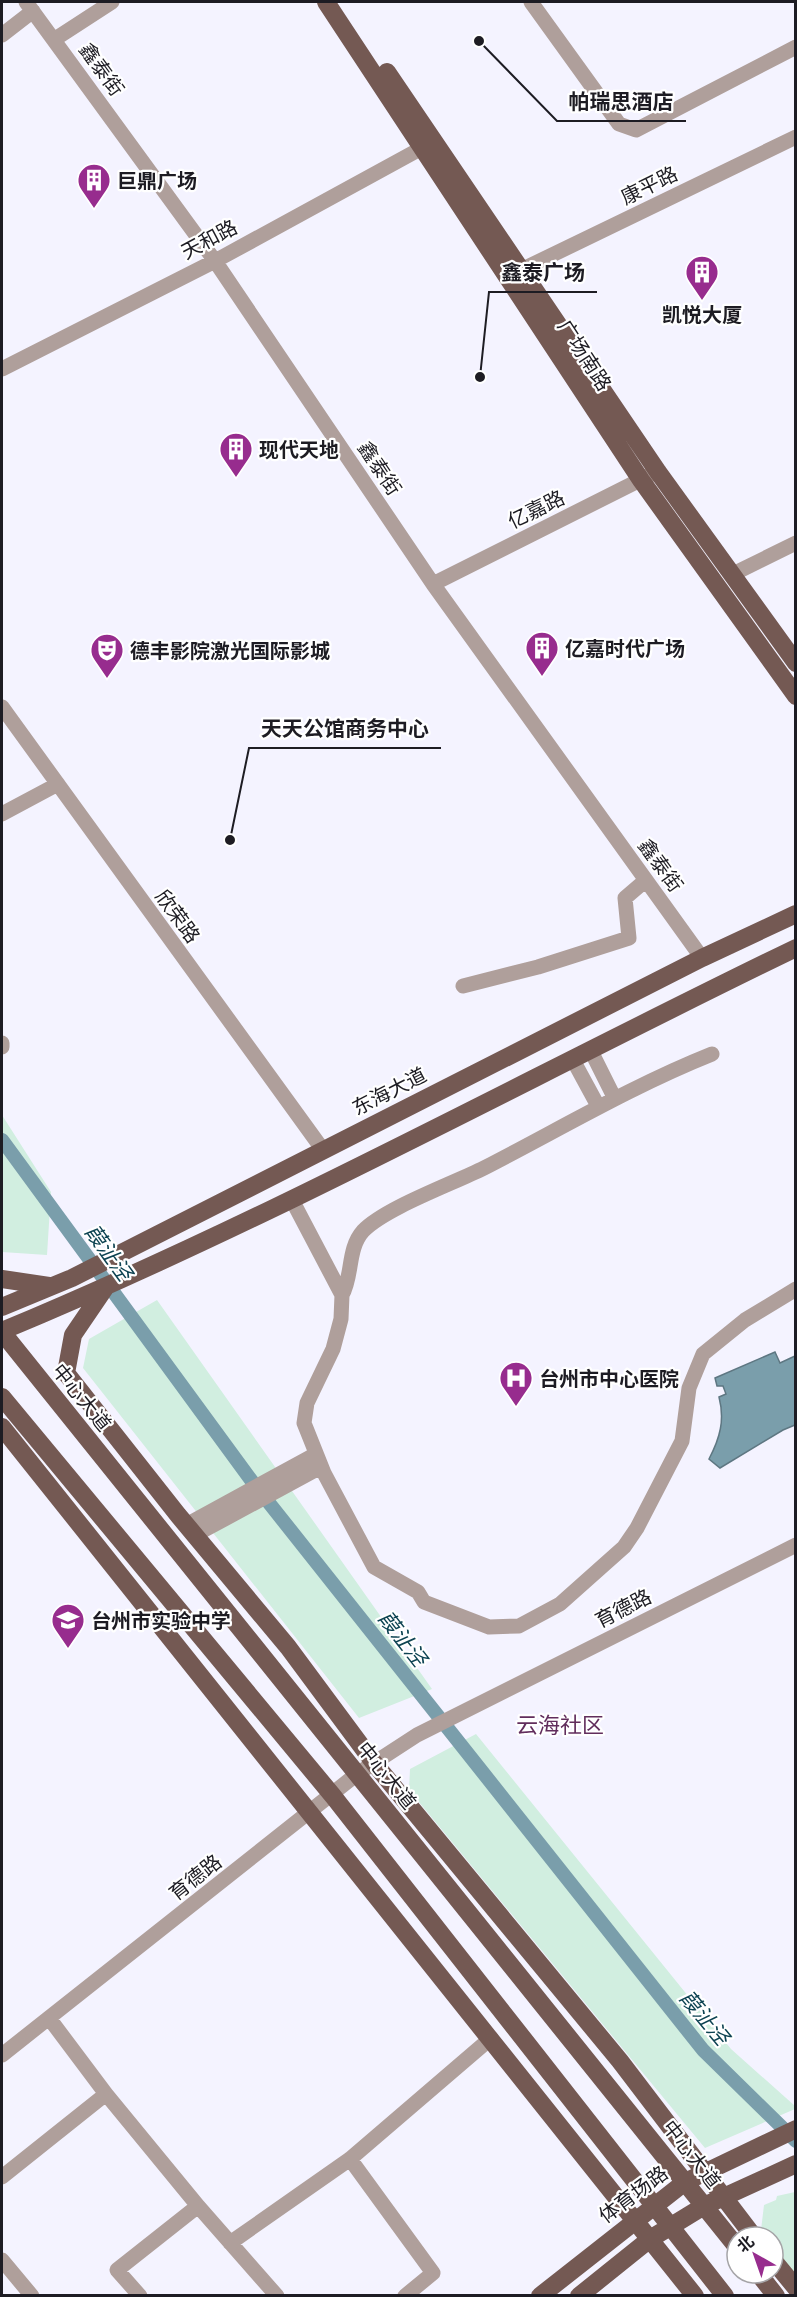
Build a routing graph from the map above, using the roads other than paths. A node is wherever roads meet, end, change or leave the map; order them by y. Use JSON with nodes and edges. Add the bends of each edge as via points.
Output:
{"nodes":[{"id":1,"x":112,"y":2,"type":"edge"},
{"id":2,"x":326,"y":2,"type":"edge"},
{"id":3,"x":340,"y":2,"type":"edge"},
{"id":4,"x":531,"y":2,"type":"edge"},
{"id":5,"x":29,"y":6,"type":"edge"},
{"id":6,"x":2,"y":35,"type":"edge"},
{"id":7,"x":55,"y":39,"type":"junction"},
{"id":8,"x":795,"y":47,"type":"edge"},
{"id":9,"x":795,"y":137,"type":"edge"},
{"id":10,"x":428,"y":144,"type":"junction"},
{"id":11,"x":215,"y":261,"type":"junction"},
{"id":12,"x":521,"y":270,"type":"junction"},
{"id":13,"x":2,"y":366,"type":"edge"},
{"id":14,"x":658,"y":472,"type":"junction"},
{"id":15,"x":641,"y":480,"type":"junction"},
{"id":16,"x":795,"y":543,"type":"edge"},
{"id":17,"x":733,"y":574,"type":"junction"},
{"id":18,"x":433,"y":584,"type":"junction"},
{"id":19,"x":795,"y":663,"type":"edge"},
{"id":20,"x":795,"y":696,"type":"edge"},
{"id":21,"x":2,"y":706,"type":"edge"},
{"id":22,"x":58,"y":784,"type":"junction"},
{"id":23,"x":2,"y":813,"type":"edge"},
{"id":24,"x":646,"y":880,"type":"junction"},
{"id":25,"x":795,"y":914,"type":"edge"},
{"id":26,"x":795,"y":948,"type":"edge"},
{"id":27,"x":702,"y":958,"type":"junction"},
{"id":28,"x":463,"y":986,"type":"dead end"},
{"id":29,"x":591,"y":1051,"type":"junction"},
{"id":30,"x":712,"y":1054,"type":"dead end"},
{"id":31,"x":573,"y":1060,"type":"junction"},
{"id":32,"x":614,"y":1097,"type":"junction"},
{"id":33,"x":598,"y":1106,"type":"junction"},
{"id":34,"x":322,"y":1150,"type":"junction"},
{"id":35,"x":292,"y":1200,"type":"junction"},
{"id":36,"x":2,"y":1279,"type":"edge"},
{"id":37,"x":51,"y":1287,"type":"junction"},
{"id":38,"x":105,"y":1288,"type":"junction"},
{"id":39,"x":795,"y":1289,"type":"edge"},
{"id":40,"x":342,"y":1295,"type":"junction"},
{"id":41,"x":2,"y":1307,"type":"edge"},
{"id":42,"x":2,"y":1331,"type":"edge"},
{"id":43,"x":2,"y":1397,"type":"edge"},
{"id":44,"x":2,"y":1426,"type":"edge"},
{"id":45,"x":319,"y":1461,"type":"junction"},
{"id":46,"x":57,"y":1464,"type":"junction"},
{"id":47,"x":153,"y":1483,"type":"junction"},
{"id":48,"x":190,"y":1530,"type":"junction"},
{"id":49,"x":795,"y":1545,"type":"edge"},
{"id":50,"x":133,"y":1555,"type":"junction"},
{"id":51,"x":187,"y":1562,"type":"junction"},
{"id":52,"x":116,"y":1570,"type":"junction"},
{"id":53,"x":374,"y":1763,"type":"junction"},
{"id":54,"x":357,"y":1774,"type":"junction"},
{"id":55,"x":333,"y":1796,"type":"junction"},
{"id":56,"x":312,"y":1812,"type":"junction"},
{"id":57,"x":512,"y":1966,"type":"junction"},
{"id":58,"x":556,"y":1982,"type":"junction"},
{"id":59,"x":466,"y":2005,"type":"junction"},
{"id":60,"x":506,"y":2016,"type":"junction"},
{"id":61,"x":49,"y":2018,"type":"junction"},
{"id":62,"x":491,"y":2038,"type":"junction"},
{"id":63,"x":2,"y":2055,"type":"edge"},
{"id":64,"x":106,"y":2094,"type":"junction"},
{"id":65,"x":795,"y":2129,"type":"edge"},
{"id":66,"x":350,"y":2159,"type":"junction"},
{"id":67,"x":790,"y":2166,"type":"edge"},
{"id":68,"x":702,"y":2172,"type":"junction"},
{"id":69,"x":2,"y":2177,"type":"edge"},
{"id":70,"x":686,"y":2182,"type":"junction"},
{"id":71,"x":721,"y":2196,"type":"junction"},
{"id":72,"x":654,"y":2205,"type":"junction"},
{"id":73,"x":198,"y":2206,"type":"junction"},
{"id":74,"x":704,"y":2206,"type":"junction"},
{"id":75,"x":635,"y":2220,"type":"junction"},
{"id":76,"x":744,"y":2225,"type":"edge"},
{"id":77,"x":671,"y":2226,"type":"junction"},
{"id":78,"x":725,"y":2232,"type":"edge"},
{"id":79,"x":650,"y":2239,"type":"junction"},
{"id":80,"x":230,"y":2243,"type":"junction"},
{"id":81,"x":2,"y":2260,"type":"edge"},
{"id":82,"x":785,"y":2275,"type":"edge"},
{"id":83,"x":795,"y":2288,"type":"edge"},
{"id":84,"x":32,"y":2295,"type":"edge"},
{"id":85,"x":140,"y":2295,"type":"edge"},
{"id":86,"x":277,"y":2295,"type":"edge"},
{"id":87,"x":405,"y":2295,"type":"edge"},
{"id":88,"x":540,"y":2295,"type":"edge"},
{"id":89,"x":579,"y":2295,"type":"edge"},
{"id":90,"x":695,"y":2295,"type":"edge"},
{"id":91,"x":725,"y":2295,"type":"edge"}],
"edges":[{"from":1,"to":7,"type":"street"},
{"from":2,"to":10,"type":"main road","name":"广场南路"},
{"from":3,"to":10,"type":"main road","name":"广场南路"},
{"from":4,"to":8,"type":"street","via":[[619,124],[636,130]]},
{"from":5,"to":6,"type":"street"},
{"from":5,"to":7,"type":"street","name":"鑫泰街"},
{"from":7,"to":11,"type":"street","name":"鑫泰街"},
{"from":9,"to":12,"type":"street","name":"康平路"},
{"from":10,"to":11,"type":"street","name":"天和路"},
{"from":10,"to":12,"type":"main road","name":"广场南路"},
{"from":10,"to":15,"type":"main road","name":"广场南路"},
{"from":11,"to":13,"type":"street","name":"天和路"},
{"from":11,"to":18,"type":"street","name":"鑫泰街"},
{"from":12,"to":14,"type":"main road","name":"广场南路"},
{"from":14,"to":15,"type":"street","name":"亿嘉路"},
{"from":14,"to":17,"type":"main road","name":"广场南路"},
{"from":15,"to":18,"type":"street","name":"亿嘉路"},
{"from":15,"to":20,"type":"main road","name":"广场南路"},
{"from":16,"to":17,"type":"street"},
{"from":17,"to":19,"type":"main road","name":"广场南路"},
{"from":18,"to":24,"type":"street","name":"鑫泰街"},
{"from":21,"to":22,"type":"street","name":"欣荣路"},
{"from":22,"to":23,"type":"street"},
{"from":22,"to":34,"type":"street","name":"欣荣路"},
{"from":24,"to":27,"type":"street","name":"鑫泰街"},
{"from":24,"to":28,"type":"street","via":[[625,898],[629,938]]},
{"from":25,"to":27,"type":"main road","name":"东海大道"},
{"from":26,"to":29,"type":"main road"},
{"from":27,"to":34,"type":"main road","name":"东海大道"},
{"from":29,"to":31,"type":"main road"},
{"from":29,"to":32,"type":"street"},
{"from":30,"to":32,"type":"street"},
{"from":31,"to":33,"type":"street"},
{"from":31,"to":35,"type":"main road"},
{"from":32,"to":33,"type":"street"},
{"from":33,"to":40,"type":"street","via":[[380,1218],[362,1232],[353,1248],[348,1286]]},
{"from":34,"to":37,"type":"main road","name":"东海大道"},
{"from":35,"to":38,"type":"main road"},
{"from":35,"to":40,"type":"street"},
{"from":36,"to":37,"type":"main road"},
{"from":37,"to":41,"type":"main road","name":"东海大道"},
{"from":38,"to":42,"type":"main road"},
{"from":38,"to":47,"type":"main road","via":[[73,1335],[66,1373]]},
{"from":39,"to":45,"type":"street","via":[[745,1320],[703,1354],[689,1388],[682,1441],[624,1546],[560,1604],[519,1626],[489,1627],[454,1615],[424,1602],[418,1592],[374,1567]]},
{"from":40,"to":45,"type":"street","via":[[333,1349],[307,1403],[304,1424]]},
{"from":42,"to":51,"type":"main road","name":"中心大道"},
{"from":43,"to":46,"type":"main road"},
{"from":44,"to":46,"type":"main road"},
{"from":44,"to":52,"type":"main road"},
{"from":45,"to":48,"type":"street"},
{"from":46,"to":50,"type":"main road"},
{"from":47,"to":48,"type":"main road"},
{"from":47,"to":51,"type":"main road"},
{"from":48,"to":53,"type":"main road","via":[[288,1647]]},
{"from":49,"to":53,"type":"street","name":"育德路","via":[[417,1735]]},
{"from":50,"to":52,"type":"main road"},
{"from":50,"to":55,"type":"main road"},
{"from":51,"to":54,"type":"main road","name":"中心大道"},
{"from":52,"to":56,"type":"main road"},
{"from":53,"to":54,"type":"street","name":"育德路"},
{"from":53,"to":58,"type":"main road"},
{"from":54,"to":55,"type":"street","name":"育德路"},
{"from":54,"to":57,"type":"main road","name":"中心大道"},
{"from":55,"to":56,"type":"street","name":"育德路"},
{"from":55,"to":60,"type":"main road"},
{"from":56,"to":59,"type":"main road"},
{"from":56,"to":61,"type":"street","name":"育德路"},
{"from":57,"to":58,"type":"main road"},
{"from":57,"to":70,"type":"main road","name":"中心大道"},
{"from":58,"to":68,"type":"main road"},
{"from":59,"to":60,"type":"main road"},
{"from":59,"to":62,"type":"main road"},
{"from":60,"to":72,"type":"main road"},
{"from":61,"to":63,"type":"street","name":"育德路"},
{"from":61,"to":64,"type":"street"},
{"from":62,"to":66,"type":"street"},
{"from":62,"to":75,"type":"main road"},
{"from":64,"to":69,"type":"street"},
{"from":64,"to":73,"type":"street"},
{"from":65,"to":68,"type":"main road","name":"体育场路"},
{"from":66,"to":80,"type":"street"},
{"from":66,"to":87,"type":"street","via":[[433,2273]]},
{"from":67,"to":71,"type":"main road"},
{"from":68,"to":70,"type":"main road","name":"体育场路"},
{"from":68,"to":71,"type":"main road"},
{"from":70,"to":72,"type":"main road","name":"体育场路"},
{"from":70,"to":74,"type":"main road","name":"中心大道"},
{"from":71,"to":74,"type":"main road"},
{"from":71,"to":76,"type":"main road"},
{"from":72,"to":75,"type":"main road","name":"体育场路"},
{"from":72,"to":77,"type":"main road"},
{"from":73,"to":80,"type":"street"},
{"from":73,"to":85,"type":"street","via":[[117,2270]]},
{"from":74,"to":77,"type":"main road"},
{"from":74,"to":78,"type":"main road","name":"中心大道"},
{"from":75,"to":79,"type":"main road"},
{"from":75,"to":88,"type":"main road","name":"体育场路"},
{"from":77,"to":79,"type":"main road"},
{"from":77,"to":91,"type":"main road"},
{"from":79,"to":89,"type":"main road"},
{"from":79,"to":90,"type":"main road"},
{"from":80,"to":86,"type":"street"},
{"from":81,"to":84,"type":"street"},
{"from":82,"to":83,"type":"main road"}]}
